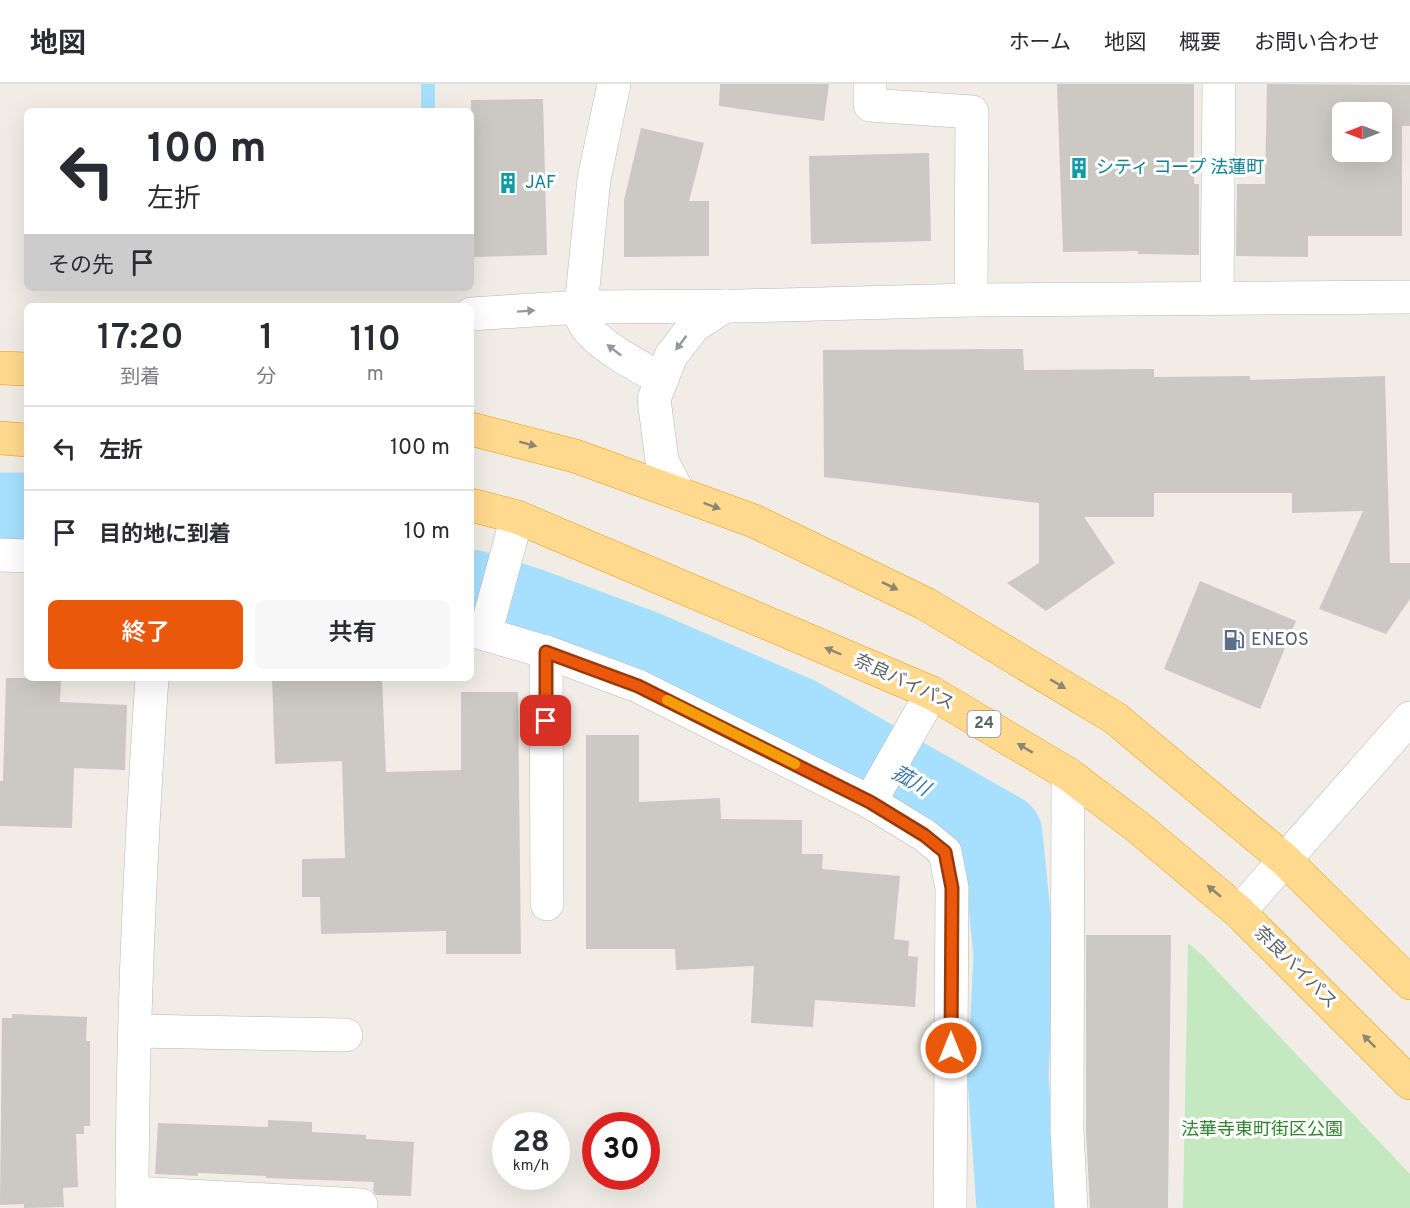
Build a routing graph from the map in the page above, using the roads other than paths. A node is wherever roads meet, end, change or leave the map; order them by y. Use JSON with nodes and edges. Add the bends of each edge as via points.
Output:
{"nodes":[{"id":1,"x":614,"y":84,"type":"edge"},
{"id":2,"x":870,"y":84,"type":"edge"},
{"id":3,"x":1219,"y":84,"type":"edge"},
{"id":4,"x":1410,"y":297,"type":"edge"},
{"id":5,"x":1217,"y":298,"type":"junction"},
{"id":6,"x":971,"y":300,"type":"junction"},
{"id":7,"x":725,"y":306,"type":"junction"},
{"id":8,"x":581,"y":307,"type":"junction"},
{"id":9,"x":474,"y":315,"type":"edge"},
{"id":10,"x":0,"y":368,"type":"edge"},
{"id":11,"x":24,"y":369,"type":"edge"},
{"id":12,"x":662,"y":379,"type":"junction"},
{"id":13,"x":474,"y":430,"type":"edge"},
{"id":14,"x":0,"y":438,"type":"edge"},
{"id":15,"x":24,"y":440,"type":"edge"},
{"id":16,"x":679,"y":494,"type":"junction"},
{"id":17,"x":474,"y":506,"type":"edge"},
{"id":18,"x":517,"y":517,"type":"junction"},
{"id":19,"x":0,"y":555,"type":"edge"},
{"id":20,"x":24,"y":556,"type":"edge"},
{"id":21,"x":482,"y":627,"type":"edge"},
{"id":22,"x":546,"y":652,"type":"junction"},
{"id":23,"x":152,"y":681,"type":"edge"},
{"id":24,"x":932,"y":693,"type":"junction"},
{"id":25,"x":1410,"y":718,"type":"edge"},
{"id":26,"x":1068,"y":774,"type":"junction"},
{"id":27,"x":874,"y":795,"type":"junction"},
{"id":28,"x":1285,"y":860,"type":"junction"},
{"id":29,"x":547,"y":904,"type":"dead end"},
{"id":30,"x":1239,"y":912,"type":"junction"},
{"id":31,"x":1410,"y":983,"type":"edge"},
{"id":32,"x":135,"y":1031,"type":"junction"},
{"id":33,"x":346,"y":1035,"type":"dead end"},
{"id":34,"x":1410,"y":1083,"type":"edge"},
{"id":35,"x":132,"y":1201,"type":"edge"},
{"id":36,"x":361,"y":1205,"type":"dead end"},
{"id":37,"x":950,"y":1208,"type":"edge"},
{"id":38,"x":1071,"y":1208,"type":"edge"}],
"edges":[{"from":1,"to":8,"type":"street","via":[[594,179]]},
{"from":2,"to":6,"type":"street","via":[[870,105],[972,112]]},
{"from":3,"to":5,"type":"street"},
{"from":4,"to":5,"type":"street"},
{"from":5,"to":6,"type":"street"},
{"from":6,"to":7,"type":"street"},
{"from":7,"to":8,"type":"street"},
{"from":7,"to":12,"type":"street","one_way":true,"via":[[694,326],[671,356]]},
{"from":9,"to":8,"type":"street","one_way":true},
{"from":12,"to":8,"type":"street","one_way":true,"via":[[626,360],[597,337],[583,321]]},
{"from":10,"to":11,"type":"highway"},
{"from":12,"to":16,"type":"street","via":[[654,399],[662,461]]},
{"from":13,"to":16,"type":"highway","one_way":true,"via":[[575,456]]},
{"from":14,"to":15,"type":"highway"},
{"from":16,"to":28,"type":"highway","one_way":true,"via":[[754,521],[926,604],[1115,718]]},
{"from":17,"to":18,"type":"highway","name":"奈良バイパス","number":"24"},
{"from":18,"to":21,"type":"street"},
{"from":24,"to":18,"type":"highway","name":"奈良バイパス","number":"24","one_way":true},
{"from":19,"to":20,"type":"street"},
{"from":21,"to":22,"type":"street"},
{"from":22,"to":27,"type":"street","via":[[638,686]]},
{"from":22,"to":29,"type":"street"},
{"from":23,"to":32,"type":"street"},
{"from":26,"to":24,"type":"highway","name":"奈良バイパス","number":"24","one_way":true},
{"from":24,"to":27,"type":"street"},
{"from":25,"to":28,"type":"street"},
{"from":30,"to":26,"type":"highway","name":"奈良バイパス","number":"24","one_way":true},
{"from":26,"to":38,"type":"street","via":[[1067,1131]]},
{"from":27,"to":37,"type":"street","via":[[945,852],[952,888]]},
{"from":28,"to":30,"type":"street"},
{"from":28,"to":31,"type":"highway"},
{"from":34,"to":30,"type":"highway","name":"奈良バイパス","number":"24","one_way":true},
{"from":32,"to":33,"type":"street"},
{"from":32,"to":35,"type":"street"},
{"from":35,"to":36,"type":"street"}]}
